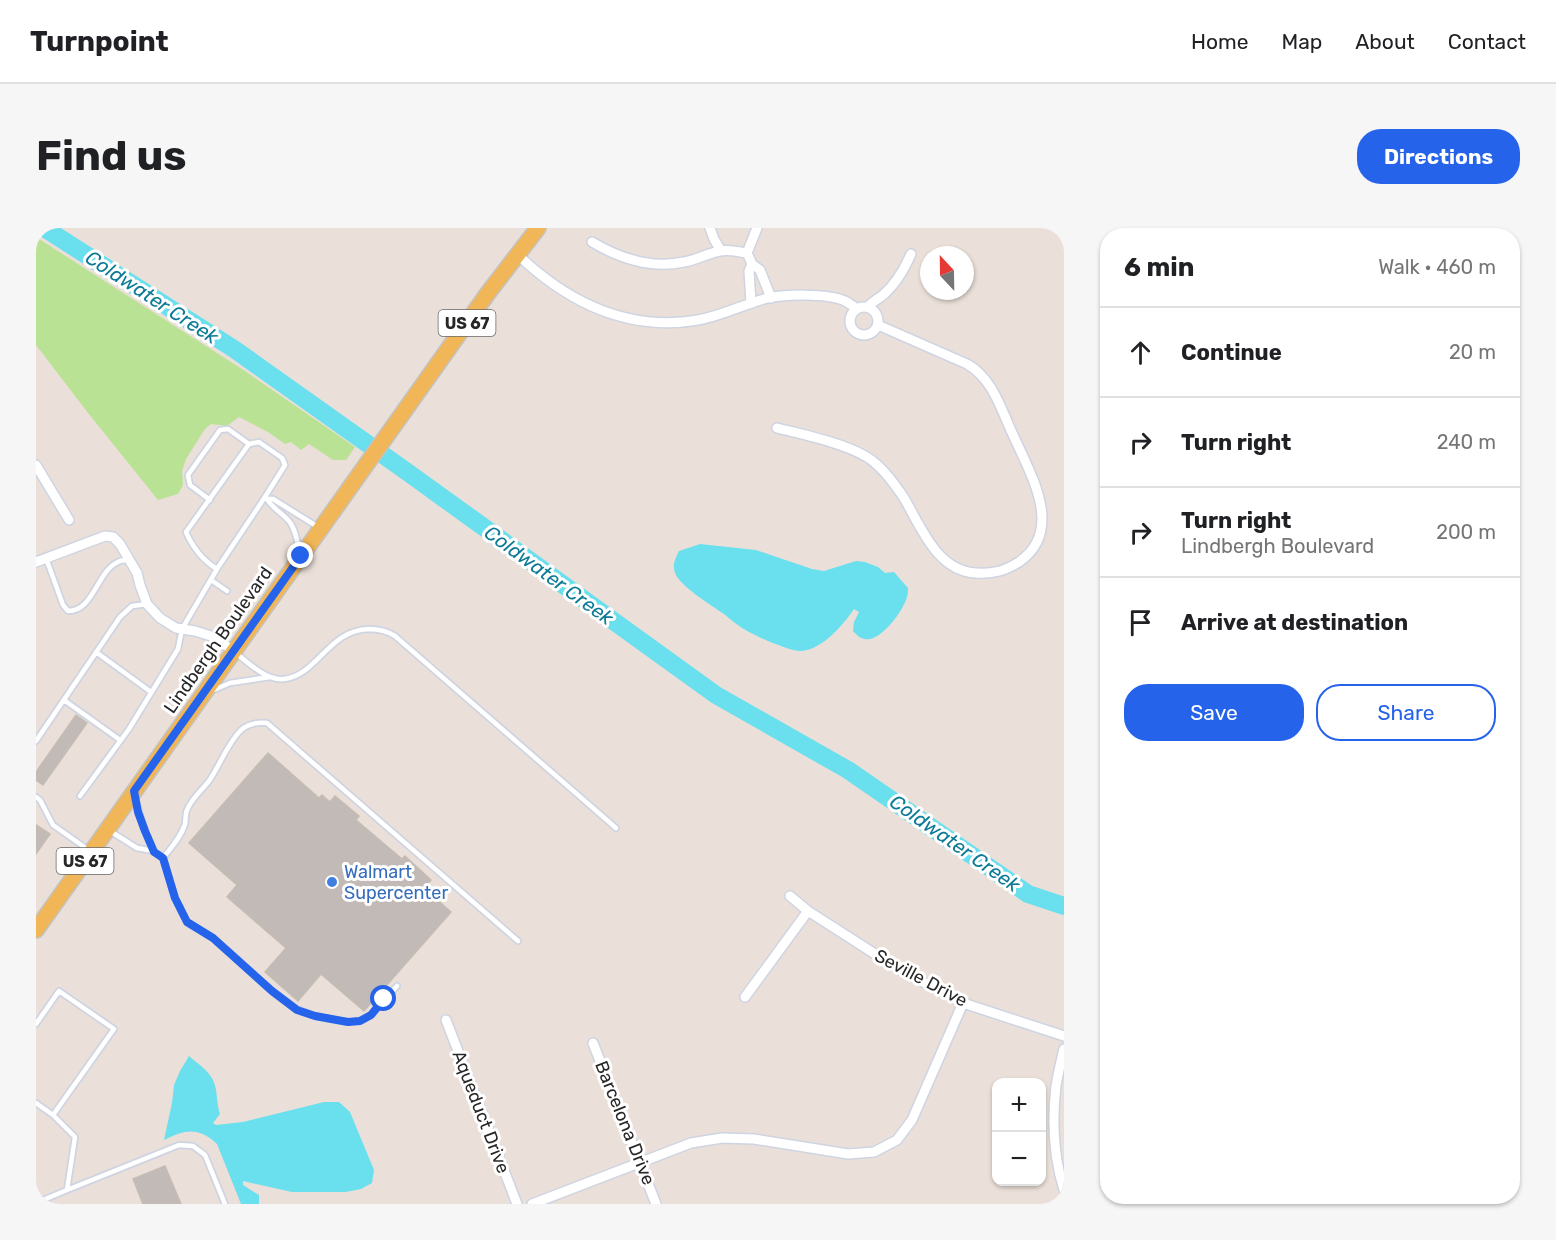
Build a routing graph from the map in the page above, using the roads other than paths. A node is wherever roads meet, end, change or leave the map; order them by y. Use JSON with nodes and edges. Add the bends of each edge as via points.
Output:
{"nodes":[{"id":1,"x":538,"y":228,"type":"edge"},
{"id":2,"x":710,"y":228,"type":"edge"},
{"id":3,"x":758,"y":228,"type":"edge"},
{"id":4,"x":592,"y":242,"type":"dead end"},
{"id":5,"x":721,"y":251,"type":"junction"},
{"id":6,"x":747,"y":253,"type":"junction"},
{"id":7,"x":517,"y":254,"type":"junction"},
{"id":8,"x":911,"y":254,"type":"dead end"},
{"id":9,"x":753,"y":264,"type":"junction"},
{"id":10,"x":771,"y":298,"type":"junction"},
{"id":11,"x":751,"y":303,"type":"junction"},
{"id":12,"x":868,"y":307,"type":"junction"},
{"id":13,"x":857,"y":309,"type":"junction"},
{"id":14,"x":878,"y":325,"type":"junction"},
{"id":15,"x":777,"y":428,"type":"dead end"},
{"id":16,"x":249,"y":444,"type":"junction"},
{"id":17,"x":36,"y":465,"type":"edge"},
{"id":18,"x":266,"y":498,"type":"junction"},
{"id":19,"x":210,"y":500,"type":"junction"},
{"id":20,"x":69,"y":520,"type":"dead end"},
{"id":21,"x":320,"y":529,"type":"junction"},
{"id":22,"x":301,"y":556,"type":"junction"},
{"id":23,"x":46,"y":558,"type":"junction"},
{"id":24,"x":129,"y":560,"type":"junction"},
{"id":25,"x":36,"y":562,"type":"edge"},
{"id":26,"x":217,"y":570,"type":"junction"},
{"id":27,"x":211,"y":580,"type":"junction"},
{"id":28,"x":227,"y":591,"type":"dead end"},
{"id":29,"x":147,"y":604,"type":"junction"},
{"id":30,"x":182,"y":628,"type":"junction"},
{"id":31,"x":234,"y":651,"type":"junction"},
{"id":32,"x":96,"y":652,"type":"junction"},
{"id":33,"x":270,"y":677,"type":"junction"},
{"id":34,"x":151,"y":692,"type":"junction"},
{"id":35,"x":203,"y":694,"type":"junction"},
{"id":36,"x":64,"y":700,"type":"junction"},
{"id":37,"x":120,"y":740,"type":"junction"},
{"id":38,"x":36,"y":741,"type":"edge"},
{"id":39,"x":134,"y":791,"type":"junction"},
{"id":40,"x":80,"y":796,"type":"dead end"},
{"id":41,"x":36,"y":797,"type":"edge"},
{"id":42,"x":616,"y":828,"type":"dead end"},
{"id":43,"x":107,"y":830,"type":"junction"},
{"id":44,"x":91,"y":852,"type":"junction"},
{"id":45,"x":154,"y":852,"type":"junction"},
{"id":46,"x":163,"y":858,"type":"junction"},
{"id":47,"x":790,"y":896,"type":"dead end"},
{"id":48,"x":808,"y":911,"type":"junction"},
{"id":49,"x":36,"y":930,"type":"edge"},
{"id":50,"x":518,"y":941,"type":"dead end"},
{"id":51,"x":397,"y":986,"type":"dead end"},
{"id":52,"x":745,"y":997,"type":"dead end"},
{"id":53,"x":963,"y":1003,"type":"junction"},
{"id":54,"x":446,"y":1020,"type":"dead end"},
{"id":55,"x":36,"y":1024,"type":"edge"},
{"id":56,"x":1064,"y":1036,"type":"edge"},
{"id":57,"x":593,"y":1043,"type":"dead end"},
{"id":58,"x":1064,"y":1049,"type":"edge"},
{"id":59,"x":36,"y":1103,"type":"edge"},
{"id":60,"x":53,"y":1115,"type":"junction"},
{"id":61,"x":640,"y":1162,"type":"junction"},
{"id":62,"x":67,"y":1190,"type":"junction"},
{"id":63,"x":1064,"y":1190,"type":"edge"},
{"id":64,"x":36,"y":1203,"type":"edge"},
{"id":65,"x":225,"y":1204,"type":"edge"},
{"id":66,"x":517,"y":1204,"type":"edge"},
{"id":67,"x":532,"y":1204,"type":"edge"},
{"id":68,"x":656,"y":1204,"type":"edge"}],
"edges":[{"from":1,"to":7,"type":"main road","name":"Lindbergh Boulevard","number":"US 67"},
{"from":2,"to":5,"type":"street"},
{"from":3,"to":6,"type":"street"},
{"from":4,"to":5,"type":"street","via":[[636,262],[660,264],[682,263]]},
{"from":5,"to":6,"type":"street"},
{"from":6,"to":9,"type":"street"},
{"from":7,"to":11,"type":"street","via":[[578,301],[620,318],[671,323],[699,320]]},
{"from":7,"to":21,"type":"main road","name":"Lindbergh Boulevard","number":"US 67"},
{"from":8,"to":12,"type":"street","via":[[903,273]]},
{"from":9,"to":10,"type":"street","via":[[760,270]]},
{"from":9,"to":11,"type":"street","via":[[749,271]]},
{"from":10,"to":11,"type":"street"},
{"from":10,"to":13,"type":"street","via":[[813,295],[844,301]]},
{"from":12,"to":13,"type":"street"},
{"from":12,"to":14,"type":"street","via":[[876,314]]},
{"from":13,"to":14,"type":"street","via":[[850,317],[855,333],[871,333]]},
{"from":14,"to":15,"type":"street","via":[[967,364],[985,378],[1041,501],[1041,535],[1035,548],[998,573],[956,568],[928,542],[902,495],[875,462],[859,452]]},
{"from":16,"to":18,"type":"lane","via":[[259,442],[282,458],[285,465]]},
{"from":16,"to":19,"type":"lane"},
{"from":16,"to":19,"type":"lane","via":[[228,429],[220,430],[188,475],[190,485]]},
{"from":17,"to":20,"type":"street"},
{"from":18,"to":21,"type":"lane"},
{"from":18,"to":22,"type":"lane","via":[[290,521]]},
{"from":18,"to":26,"type":"lane"},
{"from":19,"to":26,"type":"lane","via":[[186,532],[191,545]]},
{"from":21,"to":22,"type":"main road","name":"Lindbergh Boulevard","number":"US 67"},
{"from":22,"to":31,"type":"main road","name":"Lindbergh Boulevard","number":"US 67"},
{"from":23,"to":24,"type":"street","via":[[105,536],[113,537]]},
{"from":23,"to":24,"type":"lane","via":[[68,611],[84,606],[107,572],[117,562]]},
{"from":23,"to":25,"type":"street"},
{"from":24,"to":29,"type":"street"},
{"from":26,"to":27,"type":"lane"},
{"from":27,"to":28,"type":"lane"},
{"from":27,"to":30,"type":"lane"},
{"from":29,"to":30,"type":"street","via":[[160,618]]},
{"from":29,"to":32,"type":"lane","via":[[132,606],[120,617]]},
{"from":30,"to":31,"type":"street","via":[[211,636]]},
{"from":30,"to":34,"type":"lane","via":[[178,649]]},
{"from":31,"to":33,"type":"lane"},
{"from":31,"to":35,"type":"main road","name":"Lindbergh Boulevard","number":"US 67"},
{"from":32,"to":34,"type":"lane"},
{"from":32,"to":36,"type":"lane"},
{"from":33,"to":35,"type":"lane","via":[[230,683]]},
{"from":33,"to":42,"type":"lane","via":[[282,680],[299,674],[347,634],[366,629],[387,632]]},
{"from":34,"to":37,"type":"lane"},
{"from":35,"to":39,"type":"main road","name":"Lindbergh Boulevard","number":"US 67"},
{"from":36,"to":37,"type":"lane"},
{"from":36,"to":38,"type":"lane"},
{"from":37,"to":40,"type":"lane"},
{"from":39,"to":43,"type":"main road","name":"Lindbergh Boulevard","number":"US 67"},
{"from":39,"to":45,"type":"lane"},
{"from":41,"to":44,"type":"lane","via":[[53,825]]},
{"from":43,"to":44,"type":"main road","name":"Lindbergh Boulevard","number":"US 67"},
{"from":43,"to":45,"type":"lane","via":[[137,848]]},
{"from":44,"to":49,"type":"main road","name":"Lindbergh Boulevard","number":"US 67"},
{"from":45,"to":46,"type":"lane"},
{"from":46,"to":50,"type":"lane","via":[[179,837],[191,803],[231,743],[250,724],[267,723]]},
{"from":46,"to":51,"type":"lane","via":[[187,922],[213,938],[297,1010],[348,1022],[360,1021],[371,1015]]},
{"from":47,"to":48,"type":"street","name":"Seville Drive"},
{"from":48,"to":52,"type":"street"},
{"from":48,"to":53,"type":"street","name":"Seville Drive","via":[[900,970]]},
{"from":53,"to":56,"type":"street","name":"Seville Drive"},
{"from":53,"to":61,"type":"street","via":[[912,1120],[897,1140],[874,1152],[848,1154],[754,1139],[722,1138],[691,1143]]},
{"from":54,"to":66,"type":"street","name":"Aqueduct Drive"},
{"from":55,"to":60,"type":"lane","via":[[59,991],[114,1029]]},
{"from":57,"to":61,"type":"street","name":"Barcelona Drive"},
{"from":58,"to":63,"type":"street","via":[[1056,1087],[1054,1128]]},
{"from":59,"to":60,"type":"lane"},
{"from":60,"to":62,"type":"lane","via":[[75,1137]]},
{"from":61,"to":67,"type":"street"},
{"from":61,"to":68,"type":"street","name":"Barcelona Drive"},
{"from":62,"to":64,"type":"lane"},
{"from":62,"to":65,"type":"lane","via":[[179,1145],[193,1146],[205,1155]]}]}
